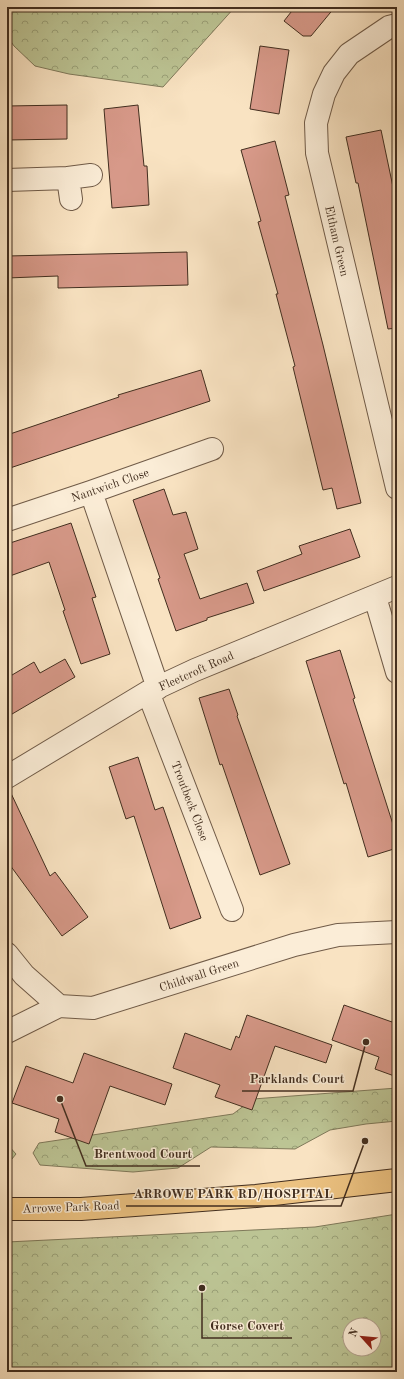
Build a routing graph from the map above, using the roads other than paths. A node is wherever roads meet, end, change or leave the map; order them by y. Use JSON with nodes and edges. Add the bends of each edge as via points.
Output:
{"nodes":[{"id":1,"x":397,"y":25,"type":"edge"},
{"id":2,"x":91,"y":175,"type":"dead end"},
{"id":3,"x":68,"y":178,"type":"junction"},
{"id":4,"x":7,"y":180,"type":"edge"},
{"id":5,"x":71,"y":199,"type":"dead end"},
{"id":6,"x":212,"y":449,"type":"dead end"},
{"id":7,"x":397,"y":488,"type":"edge"},
{"id":8,"x":92,"y":492,"type":"junction"},
{"id":9,"x":7,"y":520,"type":"edge"},
{"id":10,"x":397,"y":587,"type":"edge"},
{"id":11,"x":375,"y":597,"type":"junction"},
{"id":12,"x":397,"y":672,"type":"edge"},
{"id":13,"x":153,"y":690,"type":"junction"},
{"id":14,"x":7,"y":777,"type":"edge"},
{"id":15,"x":232,"y":910,"type":"dead end"},
{"id":16,"x":397,"y":932,"type":"edge"},
{"id":17,"x":7,"y":954,"type":"edge"},
{"id":18,"x":59,"y":1006,"type":"junction"},
{"id":19,"x":7,"y":1032,"type":"edge"},
{"id":20,"x":397,"y":1180,"type":"edge"},
{"id":21,"x":7,"y":1209,"type":"edge"}],
"edges":[{"from":1,"to":7,"type":"street","name":"Eltham Green","via":[[389,26],[350,54],[334,73],[324,94],[316,123],[318,160]]},
{"from":2,"to":3,"type":"street"},
{"from":3,"to":4,"type":"street"},
{"from":3,"to":5,"type":"street"},
{"from":6,"to":8,"type":"street","name":"Nantwich Close"},
{"from":8,"to":9,"type":"street","name":"Nantwich Close"},
{"from":8,"to":13,"type":"street","name":"Troutbeck Close"},
{"from":10,"to":11,"type":"street","name":"Fleetcroft Road"},
{"from":11,"to":12,"type":"street"},
{"from":11,"to":13,"type":"street","name":"Fleetcroft Road","via":[[195,670]]},
{"from":13,"to":14,"type":"street","name":"Fleetcroft Road"},
{"from":13,"to":15,"type":"street","name":"Troutbeck Close"},
{"from":16,"to":18,"type":"street","name":"Childwall Green","via":[[338,935],[294,945],[93,1008]]},
{"from":17,"to":18,"type":"street","via":[[24,975]]},
{"from":18,"to":19,"type":"street","name":"Childwall Green"},
{"from":20,"to":21,"type":"main road","name":"Arrowe Park Road","via":[[256,1196],[81,1209]]}]}
